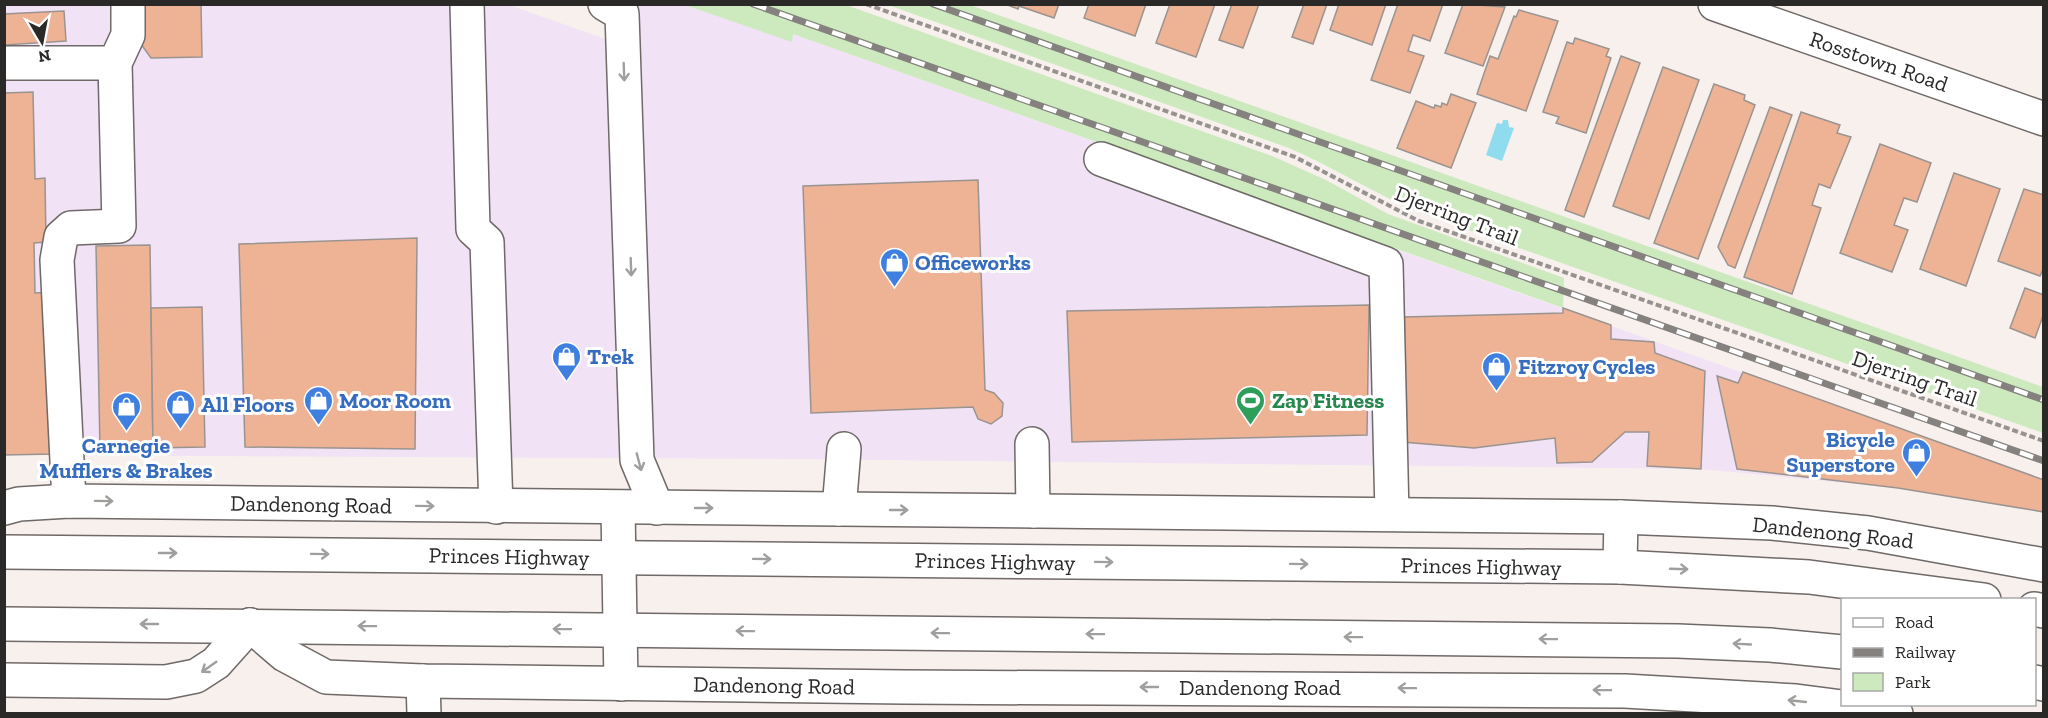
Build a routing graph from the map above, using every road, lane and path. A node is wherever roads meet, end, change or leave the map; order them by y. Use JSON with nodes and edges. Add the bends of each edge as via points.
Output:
{"nodes":[{"id":1,"x":128,"y":4,"type":"edge"},
{"id":2,"x":467,"y":4,"type":"edge"},
{"id":3,"x":866,"y":4,"type":"edge"},
{"id":4,"x":1720,"y":5,"type":"edge"},
{"id":5,"x":614,"y":9,"type":"edge"},
{"id":6,"x":4,"y":63,"type":"edge"},
{"id":7,"x":115,"y":63,"type":"junction"},
{"id":8,"x":2043,"y":119,"type":"edge"},
{"id":9,"x":1101,"y":159,"type":"dead end"},
{"id":10,"x":2043,"y":441,"type":"edge"},
{"id":11,"x":1032,"y":444,"type":"dead end"},
{"id":12,"x":844,"y":449,"type":"dead end"},
{"id":13,"x":69,"y":501,"type":"junction"},
{"id":14,"x":496,"y":507,"type":"junction"},
{"id":15,"x":618,"y":507,"type":"junction"},
{"id":16,"x":4,"y":508,"type":"edge"},
{"id":17,"x":657,"y":508,"type":"junction"},
{"id":18,"x":839,"y":509,"type":"junction"},
{"id":19,"x":1033,"y":511,"type":"junction"},
{"id":20,"x":1392,"y":514,"type":"junction"},
{"id":21,"x":1621,"y":517,"type":"junction"},
{"id":22,"x":4,"y":552,"type":"edge"},
{"id":23,"x":619,"y":558,"type":"junction"},
{"id":24,"x":2043,"y":565,"type":"edge"},
{"id":25,"x":1620,"y":567,"type":"junction"},
{"id":26,"x":1864,"y":591,"type":"edge"},
{"id":27,"x":1957,"y":598,"type":"edge"},
{"id":28,"x":4,"y":624,"type":"edge"},
{"id":29,"x":250,"y":625,"type":"junction"},
{"id":30,"x":621,"y":630,"type":"junction"},
{"id":31,"x":1841,"y":652,"type":"edge"},
{"id":32,"x":4,"y":680,"type":"edge"},
{"id":33,"x":423,"y":681,"type":"junction"},
{"id":34,"x":621,"y":684,"type":"junction"},
{"id":35,"x":904,"y":700,"type":"edge"},
{"id":36,"x":1367,"y":700,"type":"edge"},
{"id":37,"x":1855,"y":709,"type":"edge"},
{"id":38,"x":424,"y":714,"type":"edge"},
{"id":39,"x":1896,"y":714,"type":"edge"}],
"edges":[{"from":1,"to":7,"type":"main road","via":[[128,35]]},
{"from":2,"to":14,"type":"main road","via":[[473,229],[487,242]]},
{"from":3,"to":10,"type":"path","name":"Djerring Trail","via":[[1295,158],[1419,221]]},
{"from":4,"to":8,"type":"main road","name":"Rosstown Road"},
{"from":5,"to":17,"type":"main road","one_way":true,"via":[[637,460]]},
{"from":6,"to":7,"type":"main road"},
{"from":7,"to":13,"type":"main road","via":[[119,226],[71,228],[61,237],[57,260]]},
{"from":9,"to":20,"type":"main road","via":[[1386,264]]},
{"from":11,"to":19,"type":"main road"},
{"from":12,"to":18,"type":"main road"},
{"from":13,"to":14,"type":"main road","name":"Dandenong Road","one_way":true},
{"from":13,"to":16,"type":"main road","name":"Dandenong Road"},
{"from":14,"to":15,"type":"main road","name":"Dandenong Road"},
{"from":15,"to":17,"type":"main road","name":"Dandenong Road"},
{"from":15,"to":23,"type":"main road"},
{"from":17,"to":18,"type":"main road","name":"Dandenong Road","one_way":true},
{"from":18,"to":19,"type":"main road","name":"Dandenong Road","one_way":true},
{"from":19,"to":20,"type":"main road","name":"Dandenong Road"},
{"from":20,"to":21,"type":"main road","name":"Dandenong Road"},
{"from":21,"to":24,"type":"main road","name":"Dandenong Road","via":[[1772,523],[1868,533]]},
{"from":21,"to":25,"type":"main road"},
{"from":22,"to":23,"type":"main road","name":"Princes Highway","one_way":true},
{"from":23,"to":25,"type":"main road","name":"Princes Highway","one_way":true},
{"from":23,"to":30,"type":"main road"},
{"from":25,"to":26,"type":"main road","name":"Princes Highway","one_way":true,"via":[[1740,572]]},
{"from":26,"to":27,"type":"main road","name":"Princes Highway"},
{"from":29,"to":28,"type":"main road","one_way":true},
{"from":30,"to":29,"type":"main road","one_way":true},
{"from":29,"to":32,"type":"main road","one_way":true,"via":[[216,663],[196,676],[166,682]]},
{"from":29,"to":33,"type":"main road","name":"Dandenong Road","via":[[285,656],[326,677]]},
{"from":31,"to":30,"type":"main road","one_way":true,"via":[[1678,641]]},
{"from":30,"to":34,"type":"main road"},
{"from":33,"to":34,"type":"main road","name":"Dandenong Road"},
{"from":33,"to":38,"type":"main road"},
{"from":34,"to":35,"type":"main road","name":"Dandenong Road"},
{"from":36,"to":35,"type":"main road","name":"Dandenong Road","one_way":true},
{"from":37,"to":36,"type":"main road","name":"Dandenong Road","one_way":true,"via":[[1675,692]]},
{"from":37,"to":39,"type":"main road","name":"Dandenong Road"}]}
